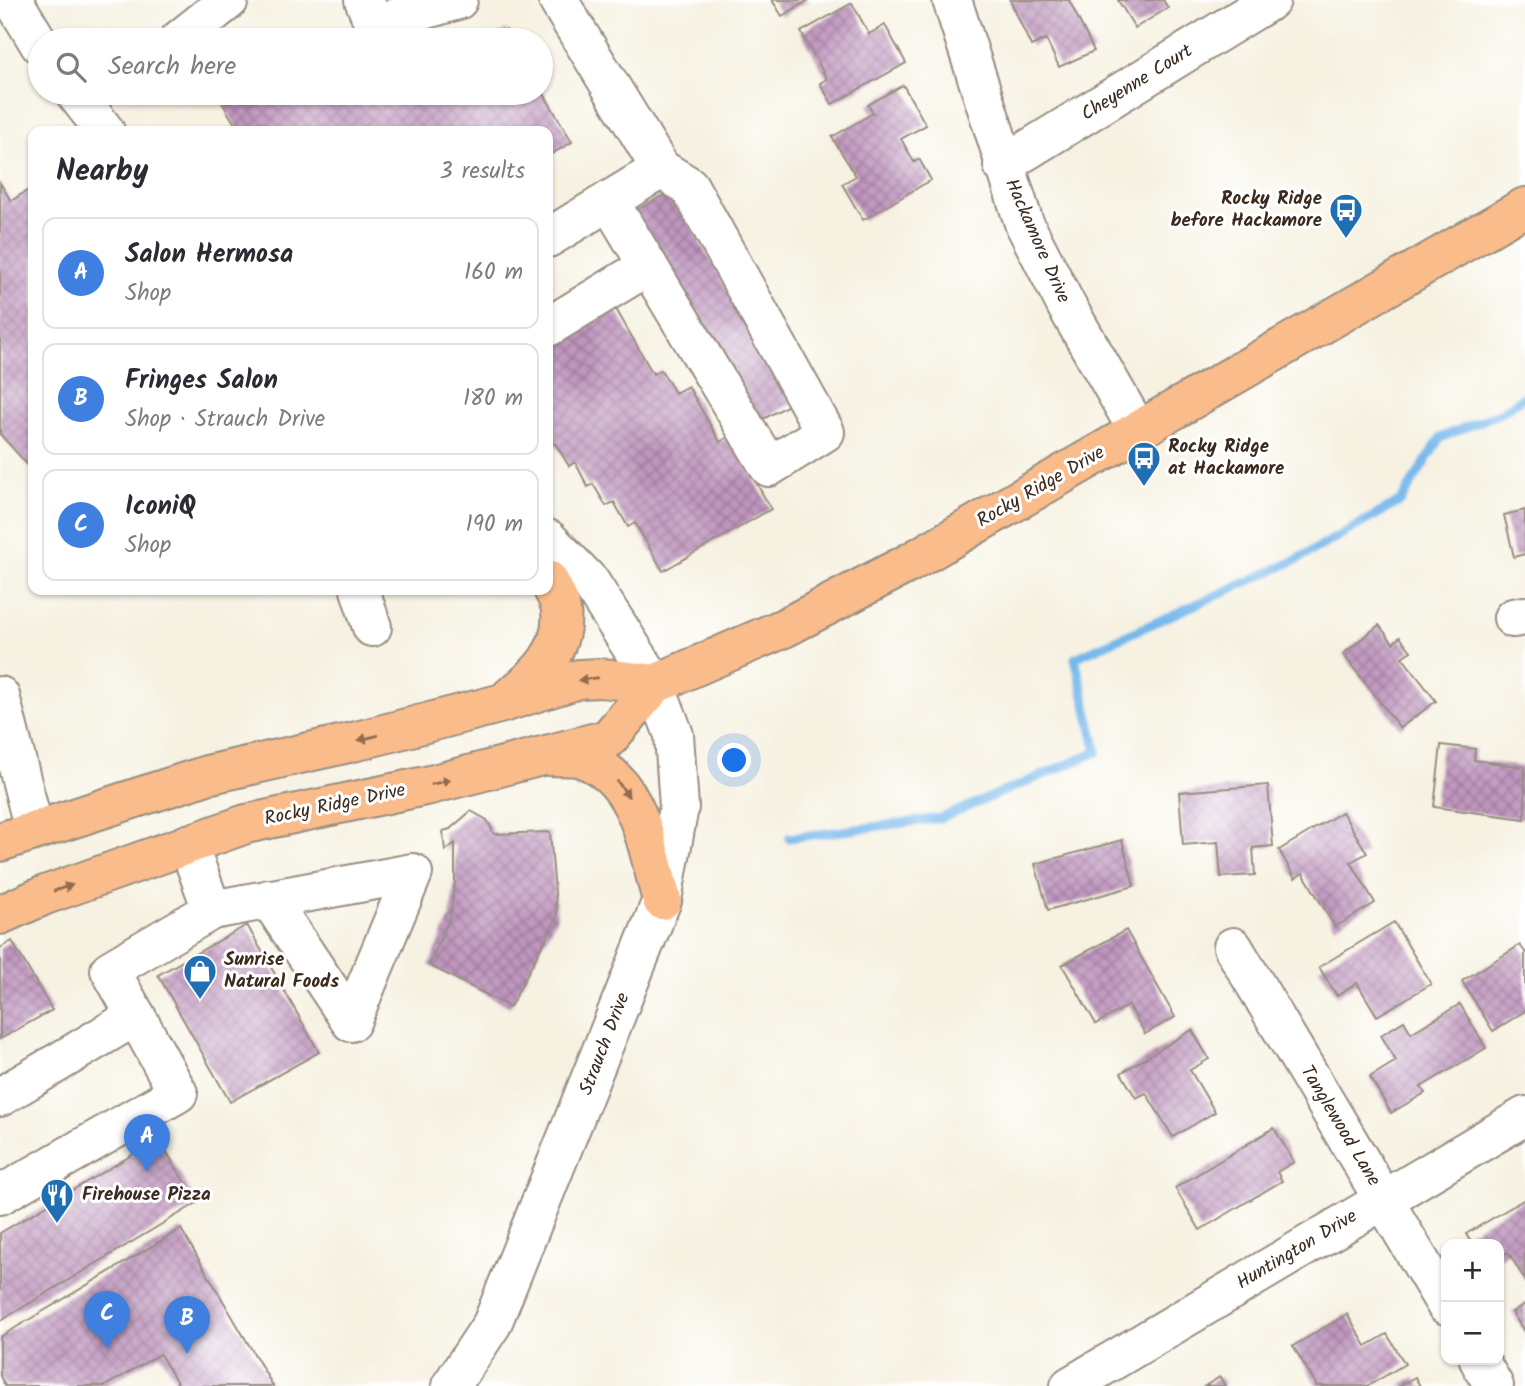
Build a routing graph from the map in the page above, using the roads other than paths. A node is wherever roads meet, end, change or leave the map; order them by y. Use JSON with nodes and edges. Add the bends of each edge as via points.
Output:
{"nodes":[{"id":1,"x":13,"y":0,"type":"edge"},
{"id":2,"x":229,"y":0,"type":"edge"},
{"id":3,"x":364,"y":0,"type":"edge"},
{"id":4,"x":458,"y":0,"type":"edge"},
{"id":5,"x":558,"y":0,"type":"edge"},
{"id":6,"x":952,"y":0,"type":"edge"},
{"id":7,"x":1271,"y":0,"type":"edge"},
{"id":8,"x":30,"y":28,"type":"edge"},
{"id":9,"x":194,"y":28,"type":"edge"},
{"id":10,"x":1003,"y":165,"type":"junction"},
{"id":11,"x":661,"y":169,"type":"junction"},
{"id":12,"x":609,"y":201,"type":"junction"},
{"id":13,"x":1525,"y":207,"type":"edge"},
{"id":14,"x":553,"y":234,"type":"edge"},
{"id":15,"x":648,"y":266,"type":"junction"},
{"id":16,"x":553,"y":324,"type":"edge"},
{"id":17,"x":1138,"y":430,"type":"junction"},
{"id":18,"x":553,"y":545,"type":"edge"},
{"id":19,"x":553,"y":591,"type":"edge"},
{"id":20,"x":361,"y":595,"type":"edge"},
{"id":21,"x":372,"y":627,"type":"dead end"},
{"id":22,"x":655,"y":684,"type":"junction"},
{"id":23,"x":0,"y":696,"type":"edge"},
{"id":24,"x":499,"y":704,"type":"junction"},
{"id":25,"x":542,"y":756,"type":"junction"},
{"id":26,"x":17,"y":836,"type":"edge"},
{"id":27,"x":188,"y":844,"type":"junction"},
{"id":28,"x":268,"y":900,"type":"dead end"},
{"id":29,"x":662,"y":900,"type":"junction"},
{"id":30,"x":212,"y":909,"type":"junction"},
{"id":31,"x":0,"y":915,"type":"edge"},
{"id":32,"x":1233,"y":947,"type":"dead end"},
{"id":33,"x":136,"y":1016,"type":"junction"},
{"id":34,"x":0,"y":1097,"type":"edge"},
{"id":35,"x":1525,"y":1116,"type":"edge"},
{"id":36,"x":0,"y":1195,"type":"edge"},
{"id":37,"x":1383,"y":1199,"type":"junction"},
{"id":38,"x":1444,"y":1302,"type":"edge"},
{"id":39,"x":1482,"y":1365,"type":"edge"},
{"id":40,"x":451,"y":1386,"type":"edge"},
{"id":41,"x":1070,"y":1386,"type":"edge"},
{"id":42,"x":1494,"y":1386,"type":"edge"}],
"edges":[{"from":1,"to":8,"type":"street"},
{"from":2,"to":9,"type":"street"},
{"from":3,"to":4,"type":"street","via":[[374,24]]},
{"from":5,"to":11,"type":"street"},
{"from":6,"to":10,"type":"street","name":"Hackamore Drive"},
{"from":7,"to":10,"type":"street","name":"Cheyenne Court"},
{"from":10,"to":17,"type":"street","name":"Hackamore Drive","via":[[1024,223]]},
{"from":11,"to":12,"type":"street"},
{"from":11,"to":15,"type":"street","via":[[689,186],[825,432],[769,467]]},
{"from":12,"to":14,"type":"street"},
{"from":12,"to":15,"type":"street"},
{"from":13,"to":17,"type":"main road","name":"Rocky Ridge Drive"},
{"from":15,"to":16,"type":"street"},
{"from":17,"to":22,"type":"main road","name":"Rocky Ridge Drive","via":[[909,563],[784,628]]},
{"from":18,"to":22,"type":"street","name":"Strauch Drive","via":[[590,582]]},
{"from":19,"to":24,"type":"main road","via":[[561,609],[550,661]]},
{"from":20,"to":21,"type":"street"},
{"from":22,"to":24,"type":"main road","name":"Rocky Ridge Drive","one_way":true,"via":[[579,679]]},
{"from":22,"to":25,"type":"main road","name":"Rocky Ridge Drive","via":[[608,739]]},
{"from":22,"to":29,"type":"street","name":"Strauch Drive","via":[[674,735],[679,807]]},
{"from":23,"to":26,"type":"street"},
{"from":24,"to":26,"type":"main road","name":"Rocky Ridge Drive","one_way":true,"via":[[207,775]]},
{"from":27,"to":25,"type":"main road","name":"Rocky Ridge Drive","one_way":true,"via":[[246,824]]},
{"from":25,"to":29,"type":"main road","one_way":true,"via":[[582,758],[614,775],[632,801]]},
{"from":27,"to":30,"type":"street"},
{"from":31,"to":27,"type":"main road","name":"Rocky Ridge Drive","one_way":true},
{"from":28,"to":30,"type":"street"},
{"from":29,"to":40,"type":"street","name":"Strauch Drive","via":[[492,1324]]},
{"from":30,"to":33,"type":"street","via":[[110,970]]},
{"from":32,"to":37,"type":"street","name":"Tanglewood Lane"},
{"from":33,"to":34,"type":"street"},
{"from":33,"to":36,"type":"street","via":[[178,1093]]},
{"from":35,"to":37,"type":"street","name":"Huntington Drive"},
{"from":37,"to":38,"type":"street","name":"Tanglewood Lane"},
{"from":37,"to":41,"type":"street","name":"Huntington Drive"},
{"from":39,"to":42,"type":"street"}]}
